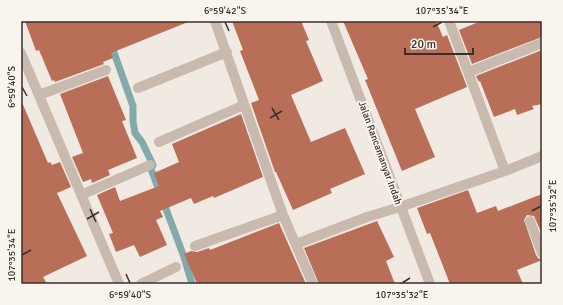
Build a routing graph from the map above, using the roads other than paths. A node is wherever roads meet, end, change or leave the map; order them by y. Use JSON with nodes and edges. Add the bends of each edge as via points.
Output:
{"nodes":[{"id":1,"x":215,"y":21,"type":"edge"},
{"id":2,"x":331,"y":21,"type":"edge"},
{"id":3,"x":449,"y":21,"type":"edge"},
{"id":4,"x":542,"y":43,"type":"edge"},
{"id":5,"x":227,"y":52,"type":"junction"},
{"id":6,"x":21,"y":53,"type":"edge"},
{"id":7,"x":106,"y":70,"type":"dead end"},
{"id":8,"x":468,"y":72,"type":"junction"},
{"id":9,"x":138,"y":88,"type":"dead end"},
{"id":10,"x":39,"y":96,"type":"junction"},
{"id":11,"x":244,"y":105,"type":"junction"},
{"id":12,"x":159,"y":142,"type":"dead end"},
{"id":13,"x":542,"y":156,"type":"edge"},
{"id":14,"x":150,"y":165,"type":"dead end"},
{"id":15,"x":505,"y":171,"type":"junction"},
{"id":16,"x":81,"y":195,"type":"junction"},
{"id":17,"x":400,"y":207,"type":"junction"},
{"id":18,"x":283,"y":215,"type":"junction"},
{"id":19,"x":530,"y":221,"type":"dead end"},
{"id":20,"x":296,"y":244,"type":"junction"},
{"id":21,"x":195,"y":246,"type":"dead end"},
{"id":22,"x":542,"y":254,"type":"edge"},
{"id":23,"x":176,"y":267,"type":"dead end"},
{"id":24,"x":119,"y":284,"type":"edge"},
{"id":25,"x":141,"y":284,"type":"edge"},
{"id":26,"x":313,"y":284,"type":"edge"},
{"id":27,"x":430,"y":284,"type":"edge"}],
"edges":[{"from":1,"to":5,"type":"street"},
{"from":2,"to":17,"type":"street","name":"Jalan Rancamanyar Indah"},
{"from":3,"to":8,"type":"street"},
{"from":4,"to":8,"type":"street"},
{"from":5,"to":9,"type":"street"},
{"from":5,"to":11,"type":"street"},
{"from":6,"to":10,"type":"street"},
{"from":7,"to":10,"type":"street"},
{"from":8,"to":15,"type":"street"},
{"from":10,"to":16,"type":"street"},
{"from":11,"to":12,"type":"street"},
{"from":11,"to":18,"type":"street"},
{"from":13,"to":15,"type":"street"},
{"from":14,"to":16,"type":"street"},
{"from":15,"to":17,"type":"street"},
{"from":16,"to":24,"type":"street"},
{"from":17,"to":20,"type":"street"},
{"from":17,"to":27,"type":"street","name":"Jalan Rancamanyar Indah"},
{"from":18,"to":20,"type":"street"},
{"from":18,"to":21,"type":"street"},
{"from":19,"to":22,"type":"street"},
{"from":20,"to":26,"type":"street"},
{"from":23,"to":25,"type":"street"}]}
